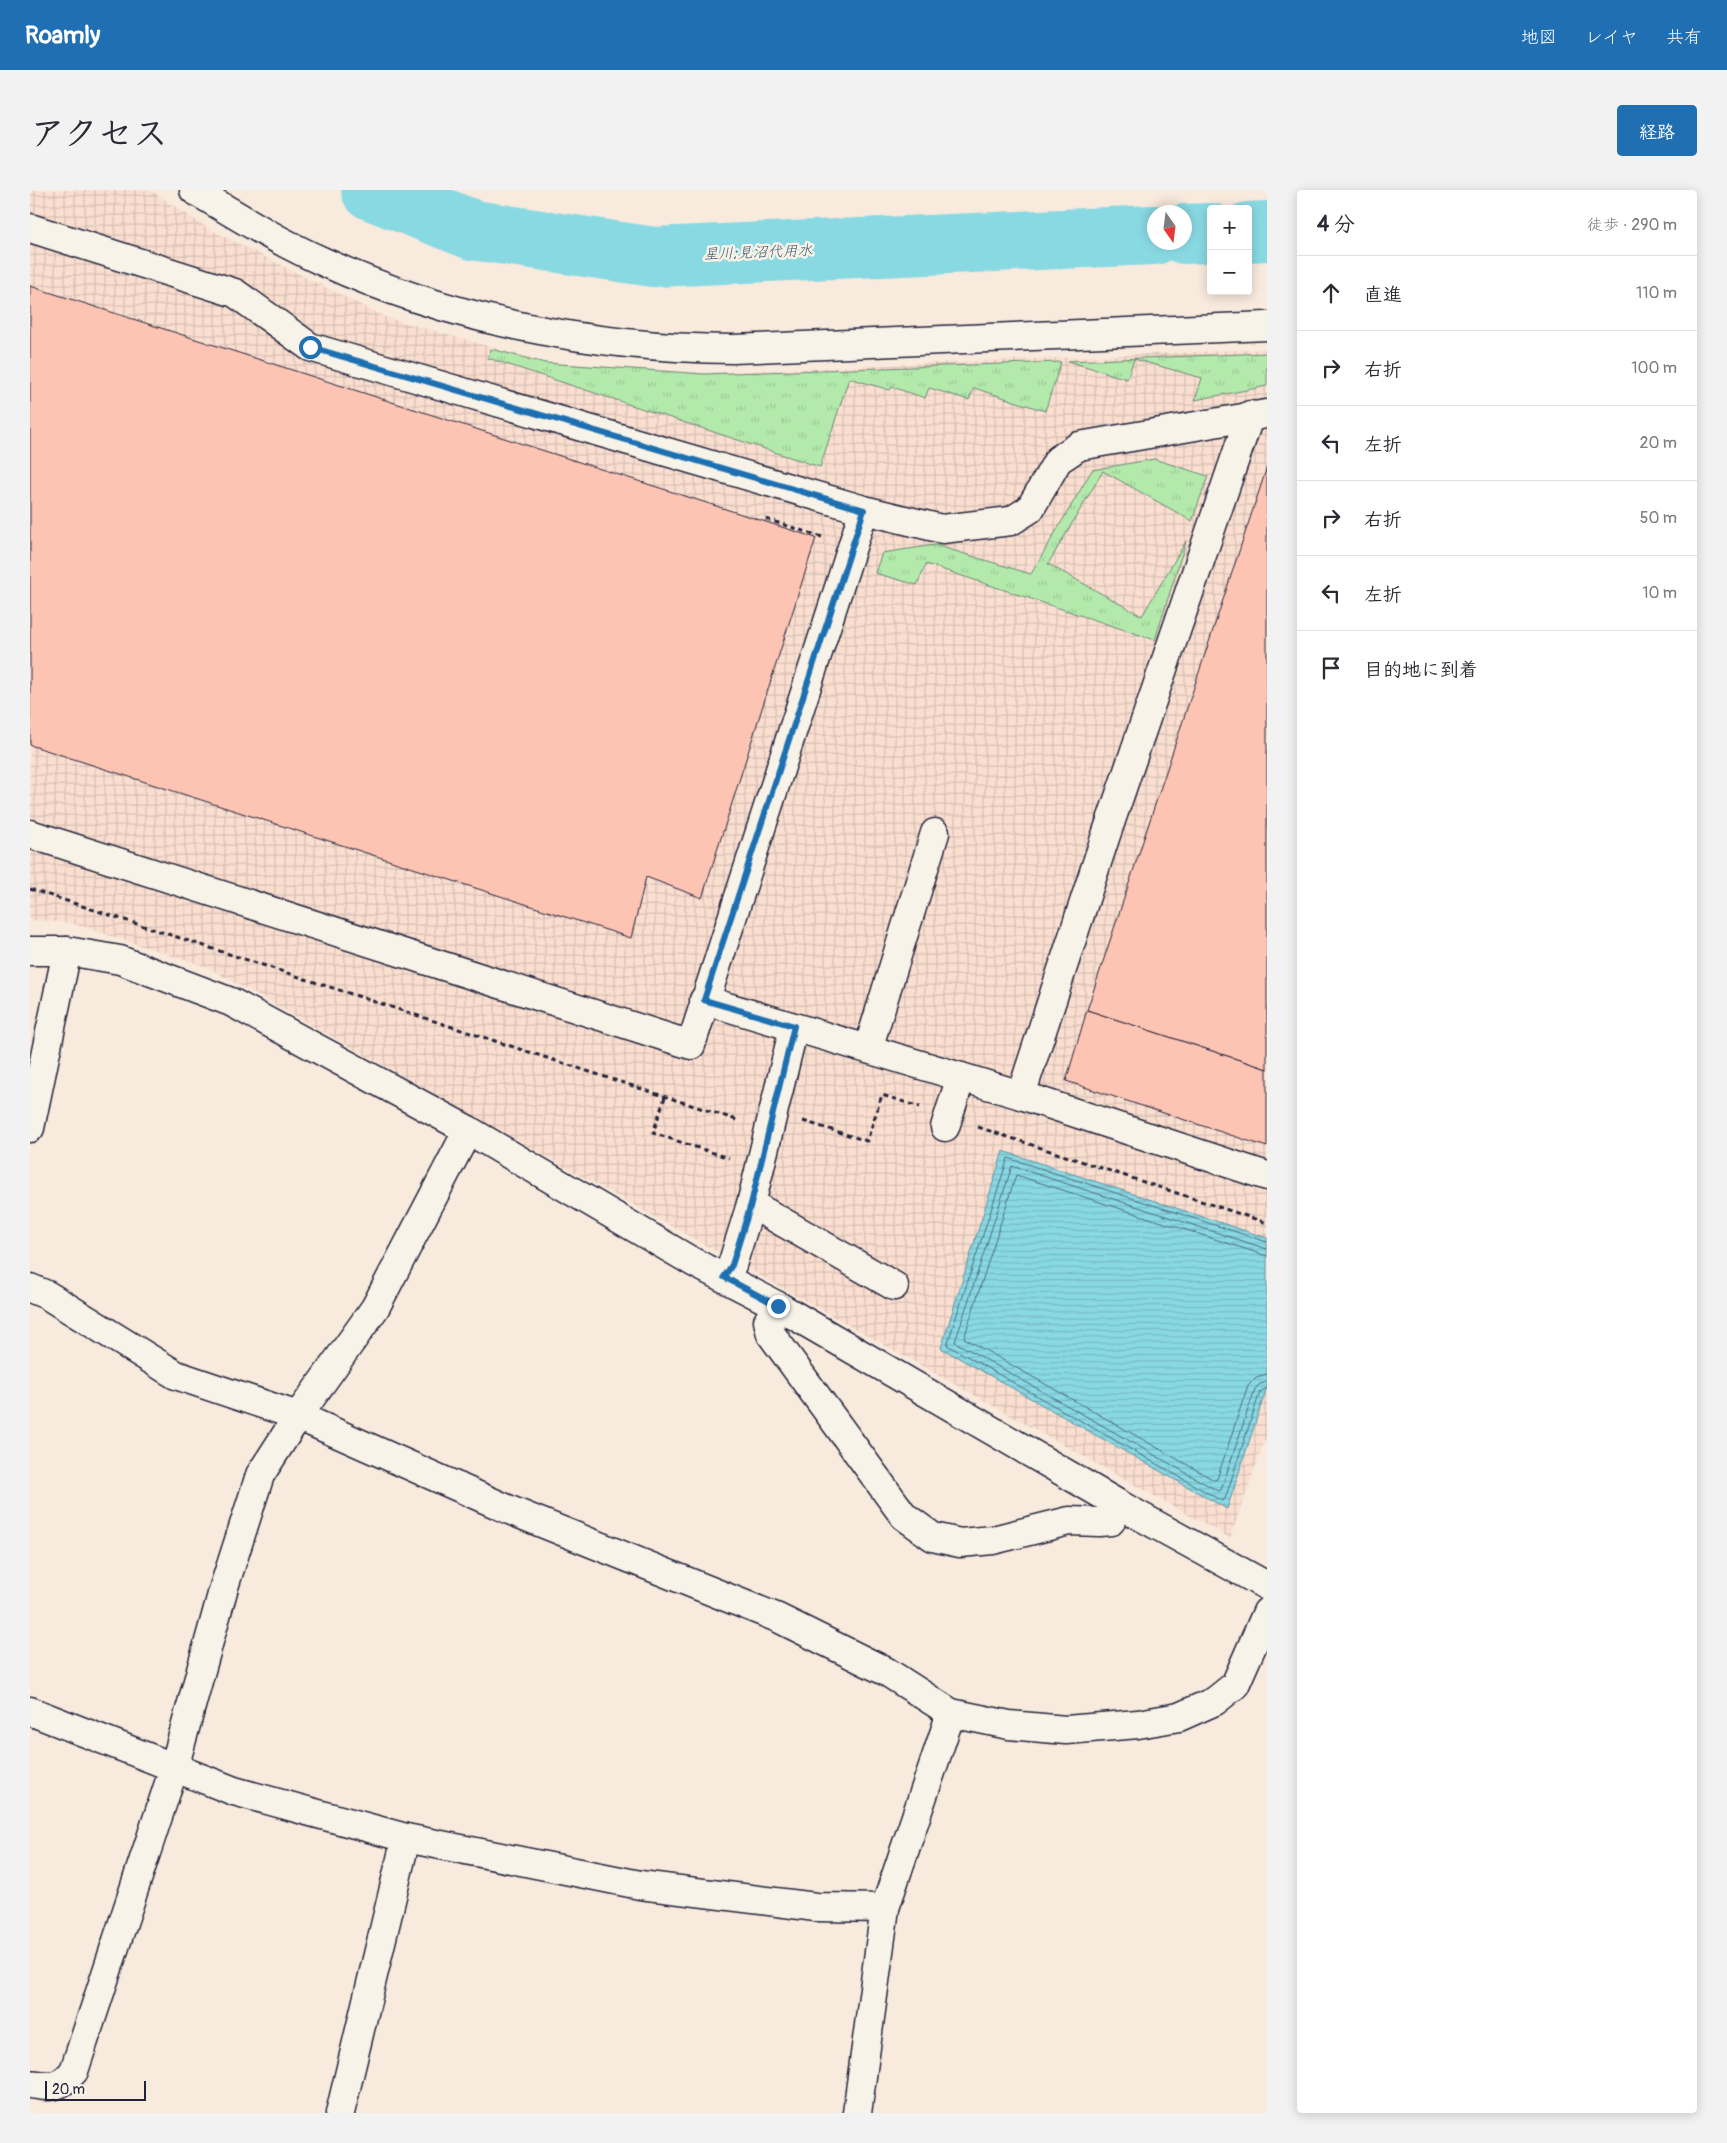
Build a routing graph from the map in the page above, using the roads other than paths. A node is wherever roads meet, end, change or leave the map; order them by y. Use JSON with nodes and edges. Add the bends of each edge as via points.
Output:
{"nodes":[{"id":1,"x":194,"y":190,"type":"edge"},
{"id":2,"x":30,"y":228,"type":"edge"},
{"id":3,"x":1267,"y":326,"type":"edge"},
{"id":4,"x":1259,"y":414,"type":"edge"},
{"id":5,"x":864,"y":510,"type":"junction"},
{"id":6,"x":935,"y":833,"type":"dead end"},
{"id":7,"x":30,"y":834,"type":"edge"},
{"id":8,"x":30,"y":951,"type":"edge"},
{"id":9,"x":67,"y":951,"type":"junction"},
{"id":10,"x":704,"y":1000,"type":"junction"},
{"id":11,"x":794,"y":1026,"type":"junction"},
{"id":12,"x":868,"y":1049,"type":"junction"},
{"id":13,"x":960,"y":1077,"type":"junction"},
{"id":14,"x":1021,"y":1095,"type":"junction"},
{"id":15,"x":30,"y":1128,"type":"edge"},
{"id":16,"x":945,"y":1128,"type":"dead end"},
{"id":17,"x":468,"y":1130,"type":"junction"},
{"id":18,"x":1267,"y":1176,"type":"edge"},
{"id":19,"x":751,"y":1204,"type":"junction"},
{"id":20,"x":724,"y":1277,"type":"junction"},
{"id":21,"x":894,"y":1286,"type":"dead end"},
{"id":22,"x":30,"y":1288,"type":"edge"},
{"id":23,"x":778,"y":1306,"type":"junction"},
{"id":24,"x":298,"y":1416,"type":"junction"},
{"id":25,"x":1120,"y":1505,"type":"junction"},
{"id":26,"x":1267,"y":1586,"type":"edge"},
{"id":27,"x":1267,"y":1612,"type":"edge"},
{"id":28,"x":30,"y":1710,"type":"edge"},
{"id":29,"x":951,"y":1713,"type":"junction"},
{"id":30,"x":174,"y":1768,"type":"junction"},
{"id":31,"x":406,"y":1838,"type":"junction"},
{"id":32,"x":885,"y":1908,"type":"junction"},
{"id":33,"x":30,"y":2084,"type":"edge"},
{"id":34,"x":340,"y":2113,"type":"edge"},
{"id":35,"x":857,"y":2113,"type":"edge"}],
"edges":[{"from":1,"to":3,"type":"street","via":[[282,242],[360,277],[445,307],[586,338],[685,348],[733,348]]},
{"from":2,"to":5,"type":"street","via":[[235,293],[310,347]]},
{"from":4,"to":5,"type":"street","via":[[1079,446],[1058,460],[1030,509],[1011,521],[942,529]]},
{"from":4,"to":14,"type":"street","via":[[1105,838]]},
{"from":5,"to":10,"type":"street"},
{"from":6,"to":12,"type":"street"},
{"from":7,"to":10,"type":"street","via":[[691,1045]]},
{"from":8,"to":9,"type":"street"},
{"from":9,"to":15,"type":"street"},
{"from":9,"to":17,"type":"street","via":[[120,960],[231,1002]]},
{"from":10,"to":11,"type":"street"},
{"from":11,"to":12,"type":"street"},
{"from":11,"to":19,"type":"street"},
{"from":12,"to":13,"type":"street"},
{"from":13,"to":14,"type":"street"},
{"from":13,"to":16,"type":"street"},
{"from":14,"to":18,"type":"street"},
{"from":17,"to":20,"type":"street"},
{"from":17,"to":24,"type":"street","via":[[376,1308]]},
{"from":19,"to":20,"type":"street","via":[[732,1265]]},
{"from":19,"to":21,"type":"street"},
{"from":20,"to":23,"type":"street"},
{"from":22,"to":24,"type":"street","via":[[47,1295],[176,1375]]},
{"from":23,"to":25,"type":"street"},
{"from":23,"to":25,"type":"street","via":[[768,1321],[771,1334],[904,1516],[933,1537],[960,1543],[993,1540],[1068,1521],[1110,1521]]},
{"from":24,"to":29,"type":"street","via":[[512,1511],[778,1618],[886,1672]]},
{"from":24,"to":30,"type":"street","via":[[260,1475],[224,1587]]},
{"from":25,"to":26,"type":"street"},
{"from":27,"to":29,"type":"street","via":[[1234,1686],[1215,1701],[1179,1717],[1066,1730],[1009,1725]]},
{"from":28,"to":30,"type":"street"},
{"from":29,"to":32,"type":"street"},
{"from":30,"to":31,"type":"street","via":[[234,1791]]},
{"from":30,"to":33,"type":"street","via":[[74,2071],[65,2082],[51,2087]]},
{"from":31,"to":32,"type":"street","via":[[640,1885],[816,1907]]},
{"from":31,"to":34,"type":"street"},
{"from":32,"to":35,"type":"street"}]}
